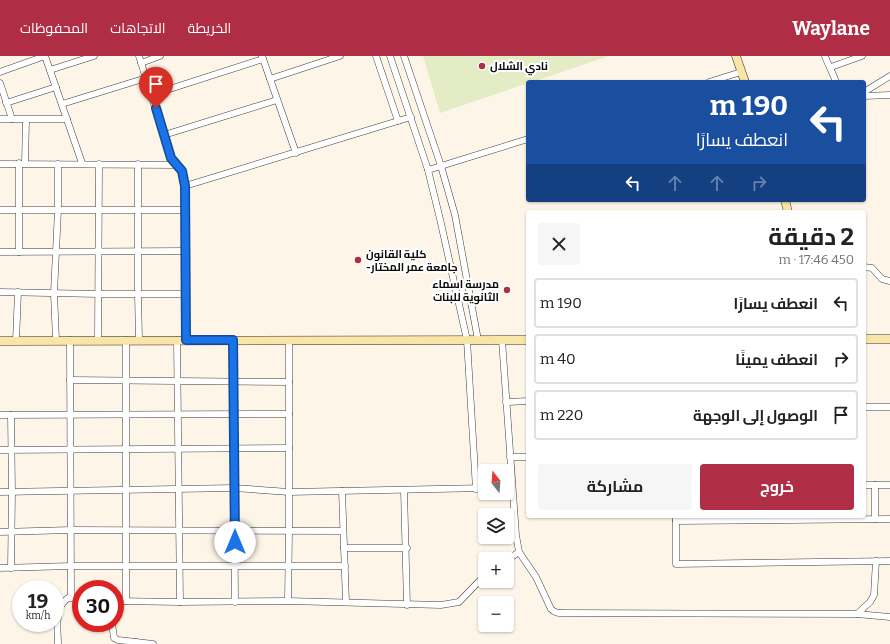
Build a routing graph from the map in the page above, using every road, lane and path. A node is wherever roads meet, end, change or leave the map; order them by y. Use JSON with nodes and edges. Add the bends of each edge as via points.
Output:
{"nodes":[{"id":1,"x":45,"y":56,"type":"edge"},
{"id":2,"x":94,"y":56,"type":"edge"},
{"id":3,"x":139,"y":56,"type":"edge"},
{"id":4,"x":160,"y":56,"type":"edge"},
{"id":5,"x":340,"y":56,"type":"edge"},
{"id":6,"x":376,"y":56,"type":"edge"},
{"id":7,"x":390,"y":56,"type":"edge"},
{"id":8,"x":404,"y":56,"type":"edge"},
{"id":9,"x":738,"y":56,"type":"edge"},
{"id":10,"x":825,"y":56,"type":"edge"},
{"id":11,"x":862,"y":56,"type":"edge"},
{"id":12,"x":262,"y":57,"type":"edge"},
{"id":13,"x":141,"y":63,"type":"junction"},
{"id":14,"x":831,"y":67,"type":"junction"},
{"id":15,"x":50,"y":70,"type":"junction"},
{"id":16,"x":0,"y":72,"type":"edge"},
{"id":17,"x":742,"y":72,"type":"junction"},
{"id":18,"x":890,"y":76,"type":"edge"},
{"id":19,"x":146,"y":78,"type":"junction"},
{"id":20,"x":270,"y":79,"type":"junction"},
{"id":21,"x":716,"y":80,"type":"edge"},
{"id":22,"x":744,"y":80,"type":"edge"},
{"id":23,"x":835,"y":80,"type":"edge"},
{"id":24,"x":0,"y":83,"type":"edge"},
{"id":25,"x":56,"y":87,"type":"junction"},
{"id":26,"x":866,"y":91,"type":"edge"},
{"id":27,"x":151,"y":95,"type":"junction"},
{"id":28,"x":890,"y":95,"type":"edge"},
{"id":29,"x":866,"y":96,"type":"edge"},
{"id":30,"x":277,"y":100,"type":"junction"},
{"id":31,"x":6,"y":103,"type":"junction"},
{"id":32,"x":62,"y":104,"type":"junction"},
{"id":33,"x":411,"y":117,"type":"junction"},
{"id":34,"x":0,"y":119,"type":"edge"},
{"id":35,"x":12,"y":119,"type":"junction"},
{"id":36,"x":67,"y":119,"type":"junction"},
{"id":37,"x":26,"y":120,"type":"junction"},
{"id":38,"x":398,"y":121,"type":"junction"},
{"id":39,"x":164,"y":135,"type":"junction"},
{"id":40,"x":526,"y":140,"type":"edge"},
{"id":41,"x":296,"y":153,"type":"junction"},
{"id":42,"x":22,"y":163,"type":"junction"},
{"id":43,"x":0,"y":164,"type":"edge"},
{"id":44,"x":58,"y":164,"type":"junction"},
{"id":45,"x":82,"y":164,"type":"junction"},
{"id":46,"x":99,"y":164,"type":"junction"},
{"id":47,"x":138,"y":164,"type":"junction"},
{"id":48,"x":177,"y":165,"type":"junction"},
{"id":49,"x":441,"y":166,"type":"junction"},
{"id":50,"x":428,"y":170,"type":"junction"},
{"id":51,"x":185,"y":186,"type":"junction"},
{"id":52,"x":0,"y":210,"type":"edge"},
{"id":53,"x":19,"y":210,"type":"junction"},
{"id":54,"x":58,"y":210,"type":"junction"},
{"id":55,"x":98,"y":210,"type":"junction"},
{"id":56,"x":138,"y":210,"type":"junction"},
{"id":57,"x":185,"y":210,"type":"junction"},
{"id":58,"x":138,"y":251,"type":"junction"},
{"id":59,"x":186,"y":251,"type":"junction"},
{"id":60,"x":0,"y":252,"type":"edge"},
{"id":61,"x":19,"y":252,"type":"junction"},
{"id":62,"x":56,"y":252,"type":"junction"},
{"id":63,"x":99,"y":252,"type":"junction"},
{"id":64,"x":866,"y":267,"type":"edge"},
{"id":65,"x":890,"y":280,"type":"edge"},
{"id":66,"x":0,"y":292,"type":"edge"},
{"id":67,"x":18,"y":292,"type":"junction"},
{"id":68,"x":54,"y":293,"type":"junction"},
{"id":69,"x":98,"y":294,"type":"junction"},
{"id":70,"x":138,"y":294,"type":"junction"},
{"id":71,"x":186,"y":294,"type":"junction"},
{"id":72,"x":890,"y":339,"type":"edge"},
{"id":73,"x":0,"y":340,"type":"edge"},
{"id":74,"x":16,"y":340,"type":"junction"},
{"id":75,"x":56,"y":340,"type":"junction"},
{"id":76,"x":70,"y":340,"type":"junction"},
{"id":77,"x":98,"y":340,"type":"junction"},
{"id":78,"x":126,"y":340,"type":"junction"},
{"id":79,"x":139,"y":340,"type":"junction"},
{"id":80,"x":177,"y":340,"type":"junction"},
{"id":81,"x":186,"y":340,"type":"junction"},
{"id":82,"x":233,"y":340,"type":"junction"},
{"id":83,"x":289,"y":340,"type":"junction"},
{"id":84,"x":467,"y":340,"type":"junction"},
{"id":85,"x":478,"y":340,"type":"junction"},
{"id":86,"x":502,"y":340,"type":"junction"},
{"id":87,"x":526,"y":340,"type":"edge"},
{"id":88,"x":866,"y":340,"type":"edge"},
{"id":89,"x":70,"y":380,"type":"junction"},
{"id":90,"x":126,"y":381,"type":"junction"},
{"id":91,"x":177,"y":381,"type":"junction"},
{"id":92,"x":234,"y":381,"type":"junction"},
{"id":93,"x":289,"y":382,"type":"junction"},
{"id":94,"x":526,"y":401,"type":"edge"},
{"id":95,"x":506,"y":402,"type":"junction"},
{"id":96,"x":866,"y":407,"type":"edge"},
{"id":97,"x":890,"y":407,"type":"edge"},
{"id":98,"x":234,"y":414,"type":"junction"},
{"id":99,"x":289,"y":414,"type":"junction"},
{"id":100,"x":0,"y":415,"type":"edge"},
{"id":101,"x":11,"y":415,"type":"junction"},
{"id":102,"x":70,"y":415,"type":"junction"},
{"id":103,"x":126,"y":415,"type":"junction"},
{"id":104,"x":178,"y":415,"type":"junction"},
{"id":105,"x":234,"y":448,"type":"junction"},
{"id":106,"x":289,"y":448,"type":"junction"},
{"id":107,"x":70,"y":449,"type":"junction"},
{"id":108,"x":126,"y":449,"type":"junction"},
{"id":109,"x":178,"y":449,"type":"junction"},
{"id":110,"x":0,"y":450,"type":"edge"},
{"id":111,"x":12,"y":450,"type":"junction"},
{"id":112,"x":510,"y":457,"type":"junction"},
{"id":113,"x":526,"y":457,"type":"edge"},
{"id":114,"x":510,"y":464,"type":"edge"},
{"id":115,"x":866,"y":485,"type":"edge"},
{"id":116,"x":875,"y":485,"type":"junction"},
{"id":117,"x":890,"y":485,"type":"edge"},
{"id":118,"x":234,"y":488,"type":"junction"},
{"id":119,"x":476,"y":488,"type":"joint"},
{"id":120,"x":178,"y":489,"type":"junction"},
{"id":121,"x":126,"y":490,"type":"junction"},
{"id":122,"x":404,"y":490,"type":"junction"},
{"id":123,"x":70,"y":491,"type":"junction"},
{"id":124,"x":342,"y":491,"type":"junction"},
{"id":125,"x":0,"y":492,"type":"edge"},
{"id":126,"x":12,"y":492,"type":"junction"},
{"id":127,"x":289,"y":492,"type":"junction"},
{"id":128,"x":512,"y":500,"type":"edge"},
{"id":129,"x":676,"y":518,"type":"edge"},
{"id":130,"x":875,"y":519,"type":"junction"},
{"id":131,"x":890,"y":519,"type":"edge"},
{"id":132,"x":70,"y":530,"type":"junction"},
{"id":133,"x":179,"y":530,"type":"junction"},
{"id":134,"x":235,"y":530,"type":"junction"},
{"id":135,"x":126,"y":531,"type":"junction"},
{"id":136,"x":290,"y":531,"type":"junction"},
{"id":137,"x":343,"y":531,"type":"junction"},
{"id":138,"x":0,"y":532,"type":"edge"},
{"id":139,"x":11,"y":532,"type":"junction"},
{"id":140,"x":344,"y":548,"type":"junction"},
{"id":141,"x":407,"y":548,"type":"junction"},
{"id":142,"x":519,"y":552,"type":"junction"},
{"id":143,"x":514,"y":555,"type":"edge"},
{"id":144,"x":876,"y":561,"type":"junction"},
{"id":145,"x":890,"y":561,"type":"edge"},
{"id":146,"x":71,"y":566,"type":"junction"},
{"id":147,"x":126,"y":566,"type":"junction"},
{"id":148,"x":180,"y":566,"type":"junction"},
{"id":149,"x":235,"y":566,"type":"junction"},
{"id":150,"x":289,"y":566,"type":"junction"},
{"id":151,"x":345,"y":566,"type":"junction"},
{"id":152,"x":0,"y":568,"type":"edge"},
{"id":153,"x":11,"y":568,"type":"junction"},
{"id":154,"x":478,"y":582,"type":"edge"},
{"id":155,"x":71,"y":596,"type":"junction"},
{"id":156,"x":72,"y":598,"type":"edge"},
{"id":157,"x":126,"y":601,"type":"joint"},
{"id":158,"x":288,"y":601,"type":"junction"},
{"id":159,"x":180,"y":602,"type":"junction"},
{"id":160,"x":235,"y":602,"type":"junction"},
{"id":161,"x":346,"y":602,"type":"junction"},
{"id":162,"x":407,"y":605,"type":"junction"},
{"id":163,"x":857,"y":614,"type":"junction"},
{"id":164,"x":890,"y":617,"type":"edge"},
{"id":165,"x":113,"y":632,"type":"edge"},
{"id":166,"x":137,"y":643,"type":"edge"},
{"id":167,"x":58,"y":644,"type":"edge"},
{"id":168,"x":153,"y":644,"type":"edge"}],
"edges":[{"from":1,"to":15,"type":"street"},
{"from":1,"to":16,"type":"street"},
{"from":2,"to":15,"type":"street"},
{"from":3,"to":13,"type":"street"},
{"from":4,"to":13,"type":"street"},
{"from":5,"to":20,"type":"street"},
{"from":6,"to":38,"type":"street"},
{"from":7,"to":33,"type":"street"},
{"from":8,"to":49,"type":"street"},
{"from":9,"to":17,"type":"street"},
{"from":10,"to":14,"type":"street"},
{"from":11,"to":14,"type":"street"},
{"from":12,"to":20,"type":"street"},
{"from":12,"to":27,"type":"street"},
{"from":13,"to":19,"type":"street"},
{"from":14,"to":23,"type":"street"},
{"from":15,"to":25,"type":"street"},
{"from":17,"to":21,"type":"street"},
{"from":17,"to":22,"type":"street"},
{"from":18,"to":26,"type":"street"},
{"from":19,"to":27,"type":"street"},
{"from":19,"to":32,"type":"street"},
{"from":20,"to":30,"type":"street"},
{"from":24,"to":31,"type":"street"},
{"from":25,"to":31,"type":"street"},
{"from":25,"to":32,"type":"street"},
{"from":27,"to":39,"type":"street"},
{"from":28,"to":29,"type":"street"},
{"from":30,"to":39,"type":"street"},
{"from":30,"to":41,"type":"street"},
{"from":31,"to":35,"type":"street"},
{"from":32,"to":36,"type":"street"},
{"from":33,"to":38,"type":"street"},
{"from":33,"to":50,"type":"street"},
{"from":34,"to":35,"type":"street"},
{"from":35,"to":37,"type":"street"},
{"from":36,"to":37,"type":"street"},
{"from":36,"to":45,"type":"street"},
{"from":37,"to":42,"type":"street"},
{"from":38,"to":41,"type":"street"},
{"from":39,"to":48,"type":"street","via":[[171,158]]},
{"from":40,"to":49,"type":"street"},
{"from":41,"to":51,"type":"street"},
{"from":42,"to":43,"type":"street"},
{"from":42,"to":44,"type":"street"},
{"from":42,"to":53,"type":"street"},
{"from":44,"to":45,"type":"street"},
{"from":44,"to":54,"type":"street"},
{"from":45,"to":46,"type":"street"},
{"from":46,"to":47,"type":"street"},
{"from":46,"to":55,"type":"street"},
{"from":47,"to":48,"type":"street"},
{"from":47,"to":56,"type":"street"},
{"from":48,"to":51,"type":"street","via":[[182,171]]},
{"from":49,"to":50,"type":"street"},
{"from":49,"to":85,"type":"street","via":[[455,215]]},
{"from":50,"to":84,"type":"street"},
{"from":51,"to":57,"type":"street"},
{"from":52,"to":53,"type":"street"},
{"from":53,"to":54,"type":"street"},
{"from":53,"to":61,"type":"street"},
{"from":54,"to":55,"type":"street"},
{"from":54,"to":62,"type":"street"},
{"from":55,"to":56,"type":"street"},
{"from":55,"to":63,"type":"street"},
{"from":56,"to":57,"type":"street"},
{"from":56,"to":58,"type":"street"},
{"from":57,"to":59,"type":"street"},
{"from":58,"to":59,"type":"street"},
{"from":58,"to":63,"type":"street"},
{"from":58,"to":70,"type":"street"},
{"from":59,"to":71,"type":"street"},
{"from":60,"to":61,"type":"street"},
{"from":61,"to":62,"type":"street"},
{"from":62,"to":63,"type":"street"},
{"from":62,"to":68,"type":"street"},
{"from":63,"to":69,"type":"street"},
{"from":64,"to":65,"type":"street","via":[[872,268],[882,279]]},
{"from":66,"to":67,"type":"street"},
{"from":67,"to":68,"type":"street"},
{"from":67,"to":74,"type":"street"},
{"from":68,"to":69,"type":"street"},
{"from":68,"to":75,"type":"street"},
{"from":69,"to":70,"type":"street"},
{"from":69,"to":77,"type":"street"},
{"from":70,"to":71,"type":"street"},
{"from":70,"to":79,"type":"street"},
{"from":71,"to":81,"type":"street"},
{"from":72,"to":88,"type":"street"},
{"from":73,"to":74,"type":"street"},
{"from":74,"to":75,"type":"street"},
{"from":75,"to":76,"type":"street"},
{"from":76,"to":77,"type":"street"},
{"from":76,"to":89,"type":"street"},
{"from":77,"to":78,"type":"street"},
{"from":78,"to":79,"type":"street"},
{"from":78,"to":90,"type":"street"},
{"from":79,"to":80,"type":"street"},
{"from":80,"to":81,"type":"street"},
{"from":80,"to":91,"type":"street"},
{"from":81,"to":82,"type":"street"},
{"from":82,"to":83,"type":"street"},
{"from":82,"to":92,"type":"street"},
{"from":83,"to":84,"type":"street"},
{"from":83,"to":93,"type":"street"},
{"from":84,"to":85,"type":"street"},
{"from":84,"to":119,"type":"street"},
{"from":85,"to":86,"type":"street"},
{"from":86,"to":87,"type":"street"},
{"from":86,"to":95,"type":"street"},
{"from":89,"to":90,"type":"street"},
{"from":89,"to":102,"type":"street"},
{"from":90,"to":91,"type":"street"},
{"from":90,"to":103,"type":"street"},
{"from":91,"to":92,"type":"street"},
{"from":91,"to":104,"type":"street"},
{"from":92,"to":93,"type":"street"},
{"from":92,"to":98,"type":"street"},
{"from":93,"to":99,"type":"street"},
{"from":94,"to":95,"type":"street"},
{"from":95,"to":112,"type":"street"},
{"from":96,"to":97,"type":"street"},
{"from":98,"to":99,"type":"street"},
{"from":98,"to":104,"type":"street"},
{"from":98,"to":105,"type":"street"},
{"from":99,"to":106,"type":"street"},
{"from":100,"to":101,"type":"street"},
{"from":101,"to":102,"type":"street"},
{"from":101,"to":111,"type":"street"},
{"from":102,"to":103,"type":"street"},
{"from":102,"to":107,"type":"street"},
{"from":103,"to":104,"type":"street"},
{"from":103,"to":108,"type":"street"},
{"from":104,"to":109,"type":"street"},
{"from":105,"to":106,"type":"street"},
{"from":105,"to":109,"type":"street"},
{"from":105,"to":118,"type":"street"},
{"from":106,"to":127,"type":"street"},
{"from":107,"to":108,"type":"street"},
{"from":107,"to":111,"type":"street"},
{"from":107,"to":123,"type":"street"},
{"from":108,"to":109,"type":"street"},
{"from":108,"to":121,"type":"street"},
{"from":109,"to":120,"type":"street"},
{"from":110,"to":111,"type":"street"},
{"from":111,"to":126,"type":"street"},
{"from":112,"to":113,"type":"street"},
{"from":112,"to":114,"type":"street"},
{"from":115,"to":116,"type":"street"},
{"from":116,"to":117,"type":"street"},
{"from":116,"to":130,"type":"street"},
{"from":118,"to":120,"type":"street"},
{"from":118,"to":127,"type":"street"},
{"from":118,"to":134,"type":"street"},
{"from":119,"to":122,"type":"street"},
{"from":120,"to":121,"type":"street"},
{"from":120,"to":133,"type":"street"},
{"from":121,"to":123,"type":"street"},
{"from":121,"to":135,"type":"street"},
{"from":122,"to":124,"type":"street"},
{"from":122,"to":141,"type":"street"},
{"from":123,"to":126,"type":"street"},
{"from":123,"to":132,"type":"street"},
{"from":124,"to":127,"type":"street"},
{"from":124,"to":137,"type":"street"},
{"from":125,"to":126,"type":"street"},
{"from":126,"to":139,"type":"street"},
{"from":127,"to":136,"type":"street"},
{"from":128,"to":142,"type":"street"},
{"from":129,"to":130,"type":"street"},
{"from":129,"to":144,"type":"street","via":[[676,564]]},
{"from":130,"to":131,"type":"street"},
{"from":132,"to":135,"type":"street"},
{"from":132,"to":139,"type":"street"},
{"from":132,"to":146,"type":"street"},
{"from":133,"to":134,"type":"street"},
{"from":133,"to":135,"type":"street"},
{"from":133,"to":148,"type":"street"},
{"from":134,"to":136,"type":"street"},
{"from":134,"to":149,"type":"street"},
{"from":135,"to":147,"type":"street"},
{"from":136,"to":137,"type":"street"},
{"from":136,"to":150,"type":"street"},
{"from":137,"to":140,"type":"street"},
{"from":138,"to":139,"type":"street"},
{"from":139,"to":153,"type":"street"},
{"from":140,"to":141,"type":"street"},
{"from":140,"to":151,"type":"street"},
{"from":141,"to":162,"type":"street"},
{"from":142,"to":143,"type":"street"},
{"from":142,"to":163,"type":"street","via":[[536,577],[551,609],[556,613]]},
{"from":144,"to":145,"type":"street"},
{"from":144,"to":163,"type":"street","via":[[874,595]]},
{"from":146,"to":147,"type":"street"},
{"from":146,"to":153,"type":"street"},
{"from":146,"to":155,"type":"street"},
{"from":147,"to":148,"type":"street"},
{"from":147,"to":157,"type":"street"},
{"from":148,"to":149,"type":"street"},
{"from":148,"to":159,"type":"street"},
{"from":149,"to":150,"type":"street"},
{"from":149,"to":160,"type":"street"},
{"from":150,"to":151,"type":"street"},
{"from":150,"to":158,"type":"street"},
{"from":151,"to":161,"type":"street"},
{"from":152,"to":153,"type":"street"},
{"from":154,"to":162,"type":"street","via":[[459,602],[441,606]]},
{"from":155,"to":156,"type":"street"},
{"from":155,"to":167,"type":"street","via":[[63,603],[60,612]]},
{"from":157,"to":159,"type":"street"},
{"from":158,"to":160,"type":"street"},
{"from":158,"to":161,"type":"street"},
{"from":159,"to":160,"type":"street"},
{"from":161,"to":162,"type":"street"},
{"from":163,"to":164,"type":"street"},
{"from":165,"to":166,"type":"street","via":[[114,638],[118,640]]},
{"from":166,"to":168,"type":"street"}]}
